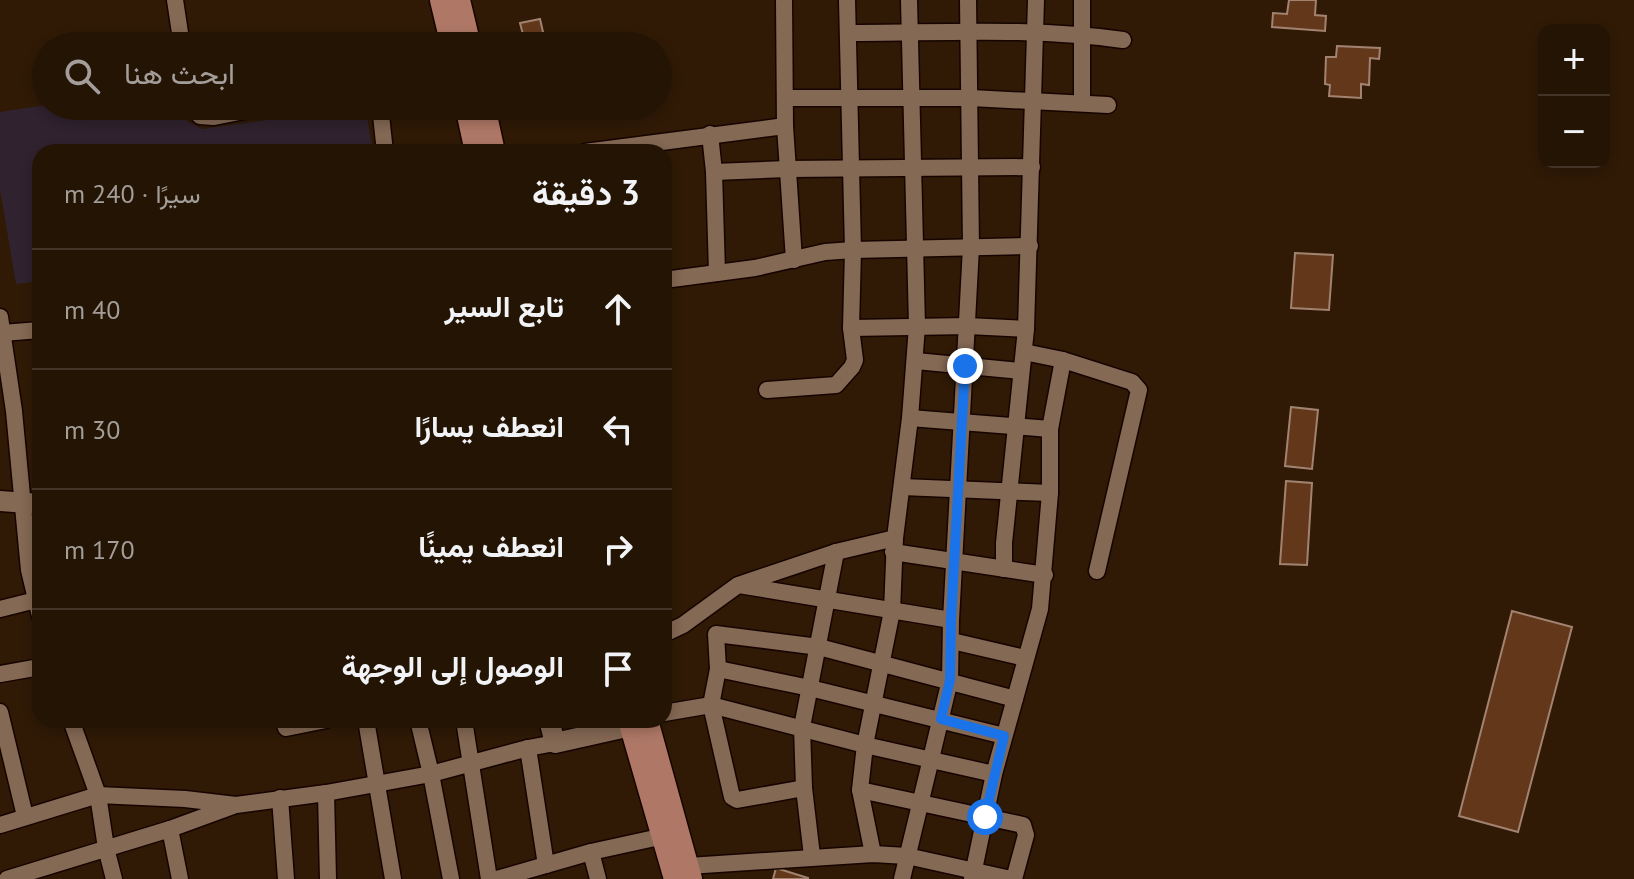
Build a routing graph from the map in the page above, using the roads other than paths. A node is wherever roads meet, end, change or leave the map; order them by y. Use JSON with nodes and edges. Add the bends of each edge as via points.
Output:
{"nodes":[{"id":1,"x":175,"y":0,"type":"edge"},
{"id":2,"x":441,"y":0,"type":"edge"},
{"id":3,"x":459,"y":0,"type":"edge"},
{"id":4,"x":784,"y":0,"type":"edge"},
{"id":5,"x":847,"y":0,"type":"edge"},
{"id":6,"x":909,"y":0,"type":"edge"},
{"id":7,"x":968,"y":0,"type":"edge"},
{"id":8,"x":1036,"y":0,"type":"edge"},
{"id":9,"x":1082,"y":0,"type":"edge"},
{"id":10,"x":180,"y":32,"type":"edge"},
{"id":11,"x":449,"y":32,"type":"edge"},
{"id":12,"x":467,"y":32,"type":"edge"},
{"id":13,"x":969,"y":32,"type":"junction"},
{"id":14,"x":848,"y":33,"type":"junction"},
{"id":15,"x":910,"y":33,"type":"junction"},
{"id":16,"x":1034,"y":33,"type":"junction"},
{"id":17,"x":1081,"y":34,"type":"junction"},
{"id":18,"x":1123,"y":40,"type":"dead end"},
{"id":19,"x":912,"y":97,"type":"junction"},
{"id":20,"x":785,"y":98,"type":"junction"},
{"id":21,"x":849,"y":98,"type":"junction"},
{"id":22,"x":971,"y":98,"type":"junction"},
{"id":23,"x":1033,"y":101,"type":"junction"},
{"id":24,"x":1082,"y":103,"type":"junction"},
{"id":25,"x":1108,"y":105,"type":"dead end"},
{"id":26,"x":382,"y":120,"type":"edge"},
{"id":27,"x":469,"y":120,"type":"edge"},
{"id":28,"x":487,"y":120,"type":"edge"},
{"id":29,"x":785,"y":126,"type":"junction"},
{"id":30,"x":710,"y":134,"type":"junction"},
{"id":31,"x":384,"y":144,"type":"edge"},
{"id":32,"x":474,"y":144,"type":"edge"},
{"id":33,"x":492,"y":144,"type":"edge"},
{"id":34,"x":660,"y":144,"type":"edge"},
{"id":35,"x":972,"y":167,"type":"junction"},
{"id":36,"x":1032,"y":167,"type":"junction"},
{"id":37,"x":787,"y":169,"type":"junction"},
{"id":38,"x":851,"y":169,"type":"junction"},
{"id":39,"x":913,"y":170,"type":"junction"},
{"id":40,"x":714,"y":172,"type":"junction"},
{"id":41,"x":1030,"y":246,"type":"junction"},
{"id":42,"x":971,"y":247,"type":"junction"},
{"id":43,"x":913,"y":249,"type":"junction"},
{"id":44,"x":853,"y":250,"type":"junction"},
{"id":45,"x":794,"y":260,"type":"junction"},
{"id":46,"x":717,"y":273,"type":"junction"},
{"id":47,"x":672,"y":279,"type":"edge"},
{"id":48,"x":1,"y":325,"type":"edge"},
{"id":49,"x":917,"y":326,"type":"junction"},
{"id":50,"x":968,"y":326,"type":"junction"},
{"id":51,"x":851,"y":328,"type":"junction"},
{"id":52,"x":32,"y":329,"type":"edge"},
{"id":53,"x":1026,"y":329,"type":"junction"},
{"id":54,"x":1024,"y":352,"type":"junction"},
{"id":55,"x":1063,"y":360,"type":"junction"},
{"id":56,"x":916,"y":361,"type":"junction"},
{"id":57,"x":965,"y":366,"type":"junction"},
{"id":58,"x":1021,"y":371,"type":"junction"},
{"id":59,"x":767,"y":390,"type":"dead end"},
{"id":60,"x":910,"y":418,"type":"junction"},
{"id":61,"x":962,"y":421,"type":"junction"},
{"id":62,"x":1016,"y":426,"type":"junction"},
{"id":63,"x":1050,"y":429,"type":"junction"},
{"id":64,"x":902,"y":487,"type":"junction"},
{"id":65,"x":958,"y":488,"type":"junction"},
{"id":66,"x":1010,"y":490,"type":"junction"},
{"id":67,"x":1050,"y":493,"type":"junction"},
{"id":68,"x":0,"y":501,"type":"edge"},
{"id":69,"x":31,"y":503,"type":"edge"},
{"id":70,"x":894,"y":545,"type":"junction"},
{"id":71,"x":836,"y":552,"type":"junction"},
{"id":72,"x":955,"y":562,"type":"junction"},
{"id":73,"x":1004,"y":569,"type":"junction"},
{"id":74,"x":1097,"y":571,"type":"dead end"},
{"id":75,"x":1045,"y":575,"type":"junction"},
{"id":76,"x":32,"y":580,"type":"edge"},
{"id":77,"x":738,"y":585,"type":"junction"},
{"id":78,"x":825,"y":601,"type":"junction"},
{"id":79,"x":713,"y":604,"type":"junction"},
{"id":80,"x":32,"y":606,"type":"edge"},
{"id":81,"x":0,"y":609,"type":"edge"},
{"id":82,"x":892,"y":611,"type":"junction"},
{"id":83,"x":951,"y":620,"type":"junction"},
{"id":84,"x":672,"y":629,"type":"edge"},
{"id":85,"x":716,"y":634,"type":"junction"},
{"id":86,"x":952,"y":641,"type":"junction"},
{"id":87,"x":819,"y":647,"type":"junction"},
{"id":88,"x":1025,"y":658,"type":"junction"},
{"id":89,"x":882,"y":663,"type":"junction"},
{"id":90,"x":32,"y":668,"type":"edge"},
{"id":91,"x":718,"y":669,"type":"junction"},
{"id":92,"x":0,"y":674,"type":"edge"},
{"id":93,"x":950,"y":680,"type":"junction"},
{"id":94,"x":810,"y":688,"type":"junction"},
{"id":95,"x":1015,"y":699,"type":"junction"},
{"id":96,"x":873,"y":704,"type":"junction"},
{"id":97,"x":711,"y":705,"type":"junction"},
{"id":98,"x":0,"y":712,"type":"edge"},
{"id":99,"x":672,"y":712,"type":"edge"},
{"id":100,"x":941,"y":719,"type":"junction"},
{"id":101,"x":802,"y":727,"type":"junction"},
{"id":102,"x":74,"y":728,"type":"edge"},
{"id":103,"x":367,"y":728,"type":"edge"},
{"id":104,"x":420,"y":728,"type":"edge"},
{"id":105,"x":465,"y":728,"type":"edge"},
{"id":106,"x":551,"y":728,"type":"edge"},
{"id":107,"x":613,"y":728,"type":"edge"},
{"id":108,"x":637,"y":728,"type":"edge"},
{"id":109,"x":638,"y":728,"type":"edge"},
{"id":110,"x":1004,"y":736,"type":"junction"},
{"id":111,"x":555,"y":743,"type":"junction"},
{"id":112,"x":4,"y":744,"type":"edge"},
{"id":113,"x":865,"y":745,"type":"junction"},
{"id":114,"x":528,"y":748,"type":"junction"},
{"id":115,"x":931,"y":759,"type":"junction"},
{"id":116,"x":470,"y":762,"type":"junction"},
{"id":117,"x":431,"y":774,"type":"junction"},
{"id":118,"x":994,"y":774,"type":"junction"},
{"id":119,"x":377,"y":782,"type":"junction"},
{"id":120,"x":804,"y":788,"type":"junction"},
{"id":121,"x":860,"y":790,"type":"junction"},
{"id":122,"x":326,"y":793,"type":"junction"},
{"id":123,"x":98,"y":795,"type":"junction"},
{"id":124,"x":280,"y":798,"type":"junction"},
{"id":125,"x":919,"y":804,"type":"junction"},
{"id":126,"x":236,"y":805,"type":"junction"},
{"id":127,"x":25,"y":816,"type":"junction"},
{"id":128,"x":985,"y":817,"type":"junction"},
{"id":129,"x":0,"y":825,"type":"edge"},
{"id":130,"x":170,"y":829,"type":"junction"},
{"id":131,"x":664,"y":836,"type":"junction"},
{"id":132,"x":106,"y":848,"type":"junction"},
{"id":133,"x":591,"y":852,"type":"junction"},
{"id":134,"x":873,"y":854,"type":"junction"},
{"id":135,"x":812,"y":856,"type":"junction"},
{"id":136,"x":907,"y":856,"type":"junction"},
{"id":137,"x":546,"y":865,"type":"junction"},
{"id":138,"x":36,"y":874,"type":"edge"},
{"id":139,"x":973,"y":874,"type":"edge"},
{"id":140,"x":685,"y":875,"type":"edge"},
{"id":141,"x":7,"y":879,"type":"edge"},
{"id":142,"x":114,"y":879,"type":"edge"},
{"id":143,"x":180,"y":879,"type":"edge"},
{"id":144,"x":286,"y":879,"type":"edge"},
{"id":145,"x":328,"y":879,"type":"edge"},
{"id":146,"x":393,"y":879,"type":"edge"},
{"id":147,"x":451,"y":879,"type":"edge"},
{"id":148,"x":489,"y":879,"type":"edge"},
{"id":149,"x":497,"y":879,"type":"edge"},
{"id":150,"x":598,"y":879,"type":"edge"},
{"id":151,"x":902,"y":879,"type":"edge"},
{"id":152,"x":1013,"y":879,"type":"edge"}],
"edges":[{"from":1,"to":10,"type":"street"},
{"from":2,"to":11,"type":"main road"},
{"from":3,"to":12,"type":"main road"},
{"from":4,"to":20,"type":"street"},
{"from":5,"to":14,"type":"street"},
{"from":6,"to":15,"type":"street"},
{"from":7,"to":13,"type":"street"},
{"from":8,"to":16,"type":"street"},
{"from":9,"to":17,"type":"street"},
{"from":13,"to":15,"type":"street"},
{"from":13,"to":16,"type":"street"},
{"from":13,"to":22,"type":"street"},
{"from":14,"to":15,"type":"street"},
{"from":14,"to":21,"type":"street"},
{"from":15,"to":19,"type":"street"},
{"from":16,"to":17,"type":"street"},
{"from":16,"to":23,"type":"street"},
{"from":17,"to":18,"type":"street"},
{"from":17,"to":24,"type":"street"},
{"from":19,"to":21,"type":"street"},
{"from":19,"to":22,"type":"street"},
{"from":19,"to":39,"type":"street"},
{"from":20,"to":21,"type":"street"},
{"from":20,"to":29,"type":"street"},
{"from":21,"to":38,"type":"street"},
{"from":22,"to":23,"type":"street"},
{"from":22,"to":35,"type":"street"},
{"from":23,"to":24,"type":"street"},
{"from":23,"to":36,"type":"street"},
{"from":24,"to":25,"type":"street"},
{"from":26,"to":31,"type":"street"},
{"from":27,"to":32,"type":"main road"},
{"from":28,"to":33,"type":"main road"},
{"from":29,"to":30,"type":"street"},
{"from":29,"to":37,"type":"street"},
{"from":30,"to":34,"type":"street"},
{"from":30,"to":40,"type":"street"},
{"from":35,"to":36,"type":"street"},
{"from":35,"to":39,"type":"street"},
{"from":35,"to":42,"type":"street"},
{"from":36,"to":41,"type":"street"},
{"from":37,"to":38,"type":"street"},
{"from":37,"to":40,"type":"street"},
{"from":37,"to":45,"type":"street"},
{"from":38,"to":39,"type":"street"},
{"from":38,"to":44,"type":"street"},
{"from":39,"to":43,"type":"street"},
{"from":40,"to":46,"type":"street"},
{"from":41,"to":42,"type":"street"},
{"from":41,"to":53,"type":"street"},
{"from":42,"to":43,"type":"street"},
{"from":42,"to":50,"type":"street"},
{"from":43,"to":44,"type":"street"},
{"from":43,"to":49,"type":"street"},
{"from":44,"to":45,"type":"street"},
{"from":44,"to":51,"type":"street"},
{"from":45,"to":46,"type":"street"},
{"from":46,"to":47,"type":"street"},
{"from":48,"to":52,"type":"street"},
{"from":48,"to":69,"type":"street"},
{"from":49,"to":50,"type":"street"},
{"from":49,"to":51,"type":"street"},
{"from":49,"to":56,"type":"street"},
{"from":50,"to":53,"type":"street"},
{"from":50,"to":57,"type":"street"},
{"from":51,"to":59,"type":"street","via":[[855,360],[836,385]]},
{"from":53,"to":54,"type":"street"},
{"from":54,"to":55,"type":"street"},
{"from":54,"to":58,"type":"street"},
{"from":55,"to":63,"type":"street"},
{"from":55,"to":74,"type":"street","via":[[1132,382],[1139,390]]},
{"from":56,"to":57,"type":"street"},
{"from":56,"to":60,"type":"street"},
{"from":57,"to":58,"type":"street"},
{"from":57,"to":61,"type":"street"},
{"from":58,"to":62,"type":"street"},
{"from":60,"to":61,"type":"street"},
{"from":60,"to":64,"type":"street"},
{"from":61,"to":62,"type":"street"},
{"from":61,"to":65,"type":"street"},
{"from":62,"to":63,"type":"street"},
{"from":62,"to":66,"type":"street"},
{"from":63,"to":67,"type":"street"},
{"from":64,"to":65,"type":"street"},
{"from":64,"to":70,"type":"street"},
{"from":65,"to":66,"type":"street"},
{"from":65,"to":72,"type":"street"},
{"from":66,"to":67,"type":"street"},
{"from":66,"to":73,"type":"street"},
{"from":67,"to":75,"type":"street"},
{"from":68,"to":69,"type":"street"},
{"from":69,"to":76,"type":"street"},
{"from":70,"to":71,"type":"street"},
{"from":70,"to":72,"type":"street"},
{"from":70,"to":82,"type":"street"},
{"from":71,"to":77,"type":"street"},
{"from":71,"to":78,"type":"street"},
{"from":72,"to":73,"type":"street"},
{"from":72,"to":83,"type":"street"},
{"from":73,"to":75,"type":"street"},
{"from":75,"to":88,"type":"street"},
{"from":77,"to":78,"type":"street"},
{"from":77,"to":79,"type":"street"},
{"from":78,"to":82,"type":"street"},
{"from":78,"to":87,"type":"street"},
{"from":79,"to":84,"type":"street"},
{"from":79,"to":85,"type":"street"},
{"from":80,"to":81,"type":"street"},
{"from":82,"to":83,"type":"street"},
{"from":82,"to":89,"type":"street"},
{"from":83,"to":86,"type":"street"},
{"from":85,"to":87,"type":"street"},
{"from":85,"to":91,"type":"street"},
{"from":86,"to":88,"type":"street"},
{"from":86,"to":93,"type":"street"},
{"from":87,"to":89,"type":"street"},
{"from":87,"to":94,"type":"street"},
{"from":88,"to":95,"type":"street"},
{"from":89,"to":93,"type":"street"},
{"from":89,"to":96,"type":"street"},
{"from":90,"to":92,"type":"street"},
{"from":91,"to":94,"type":"street"},
{"from":91,"to":97,"type":"street"},
{"from":93,"to":95,"type":"street"},
{"from":93,"to":100,"type":"street"},
{"from":94,"to":96,"type":"street"},
{"from":94,"to":101,"type":"street"},
{"from":95,"to":110,"type":"street"},
{"from":96,"to":100,"type":"street"},
{"from":96,"to":113,"type":"street"},
{"from":97,"to":99,"type":"street"},
{"from":97,"to":101,"type":"street"},
{"from":97,"to":120,"type":"street","via":[[732,797]]},
{"from":98,"to":112,"type":"street"},
{"from":100,"to":110,"type":"street"},
{"from":100,"to":115,"type":"street"},
{"from":101,"to":113,"type":"street"},
{"from":101,"to":120,"type":"street"},
{"from":102,"to":123,"type":"street"},
{"from":103,"to":119,"type":"street"},
{"from":104,"to":117,"type":"street"},
{"from":105,"to":116,"type":"street"},
{"from":106,"to":111,"type":"street"},
{"from":107,"to":111,"type":"street"},
{"from":108,"to":131,"type":"main road"},
{"from":109,"to":140,"type":"main road"},
{"from":110,"to":118,"type":"street"},
{"from":111,"to":114,"type":"street"},
{"from":112,"to":127,"type":"street"},
{"from":113,"to":115,"type":"street"},
{"from":113,"to":121,"type":"street"},
{"from":114,"to":116,"type":"street"},
{"from":114,"to":137,"type":"street"},
{"from":115,"to":118,"type":"street"},
{"from":115,"to":125,"type":"street"},
{"from":116,"to":117,"type":"street"},
{"from":116,"to":148,"type":"street"},
{"from":117,"to":119,"type":"street"},
{"from":117,"to":147,"type":"street"},
{"from":118,"to":128,"type":"street"},
{"from":119,"to":122,"type":"street"},
{"from":119,"to":146,"type":"street"},
{"from":120,"to":135,"type":"street"},
{"from":121,"to":125,"type":"street"},
{"from":121,"to":134,"type":"street"},
{"from":122,"to":124,"type":"street"},
{"from":122,"to":145,"type":"street"},
{"from":123,"to":126,"type":"street"},
{"from":123,"to":127,"type":"street"},
{"from":123,"to":132,"type":"street"},
{"from":124,"to":126,"type":"street"},
{"from":124,"to":144,"type":"street"},
{"from":125,"to":128,"type":"street"},
{"from":125,"to":136,"type":"street"},
{"from":126,"to":130,"type":"street"},
{"from":127,"to":129,"type":"street"},
{"from":128,"to":139,"type":"street"},
{"from":128,"to":152,"type":"street","via":[[1025,828]]},
{"from":130,"to":132,"type":"street"},
{"from":130,"to":143,"type":"street"},
{"from":131,"to":133,"type":"street"},
{"from":131,"to":140,"type":"main road"},
{"from":132,"to":138,"type":"street"},
{"from":132,"to":142,"type":"street"},
{"from":133,"to":137,"type":"street"},
{"from":133,"to":150,"type":"street"},
{"from":134,"to":135,"type":"street"},
{"from":134,"to":136,"type":"street"},
{"from":135,"to":140,"type":"street","via":[[716,866]]},
{"from":136,"to":139,"type":"street"},
{"from":136,"to":151,"type":"street"},
{"from":137,"to":149,"type":"street"},
{"from":138,"to":141,"type":"street"},
{"from":139,"to":152,"type":"street"}]}
